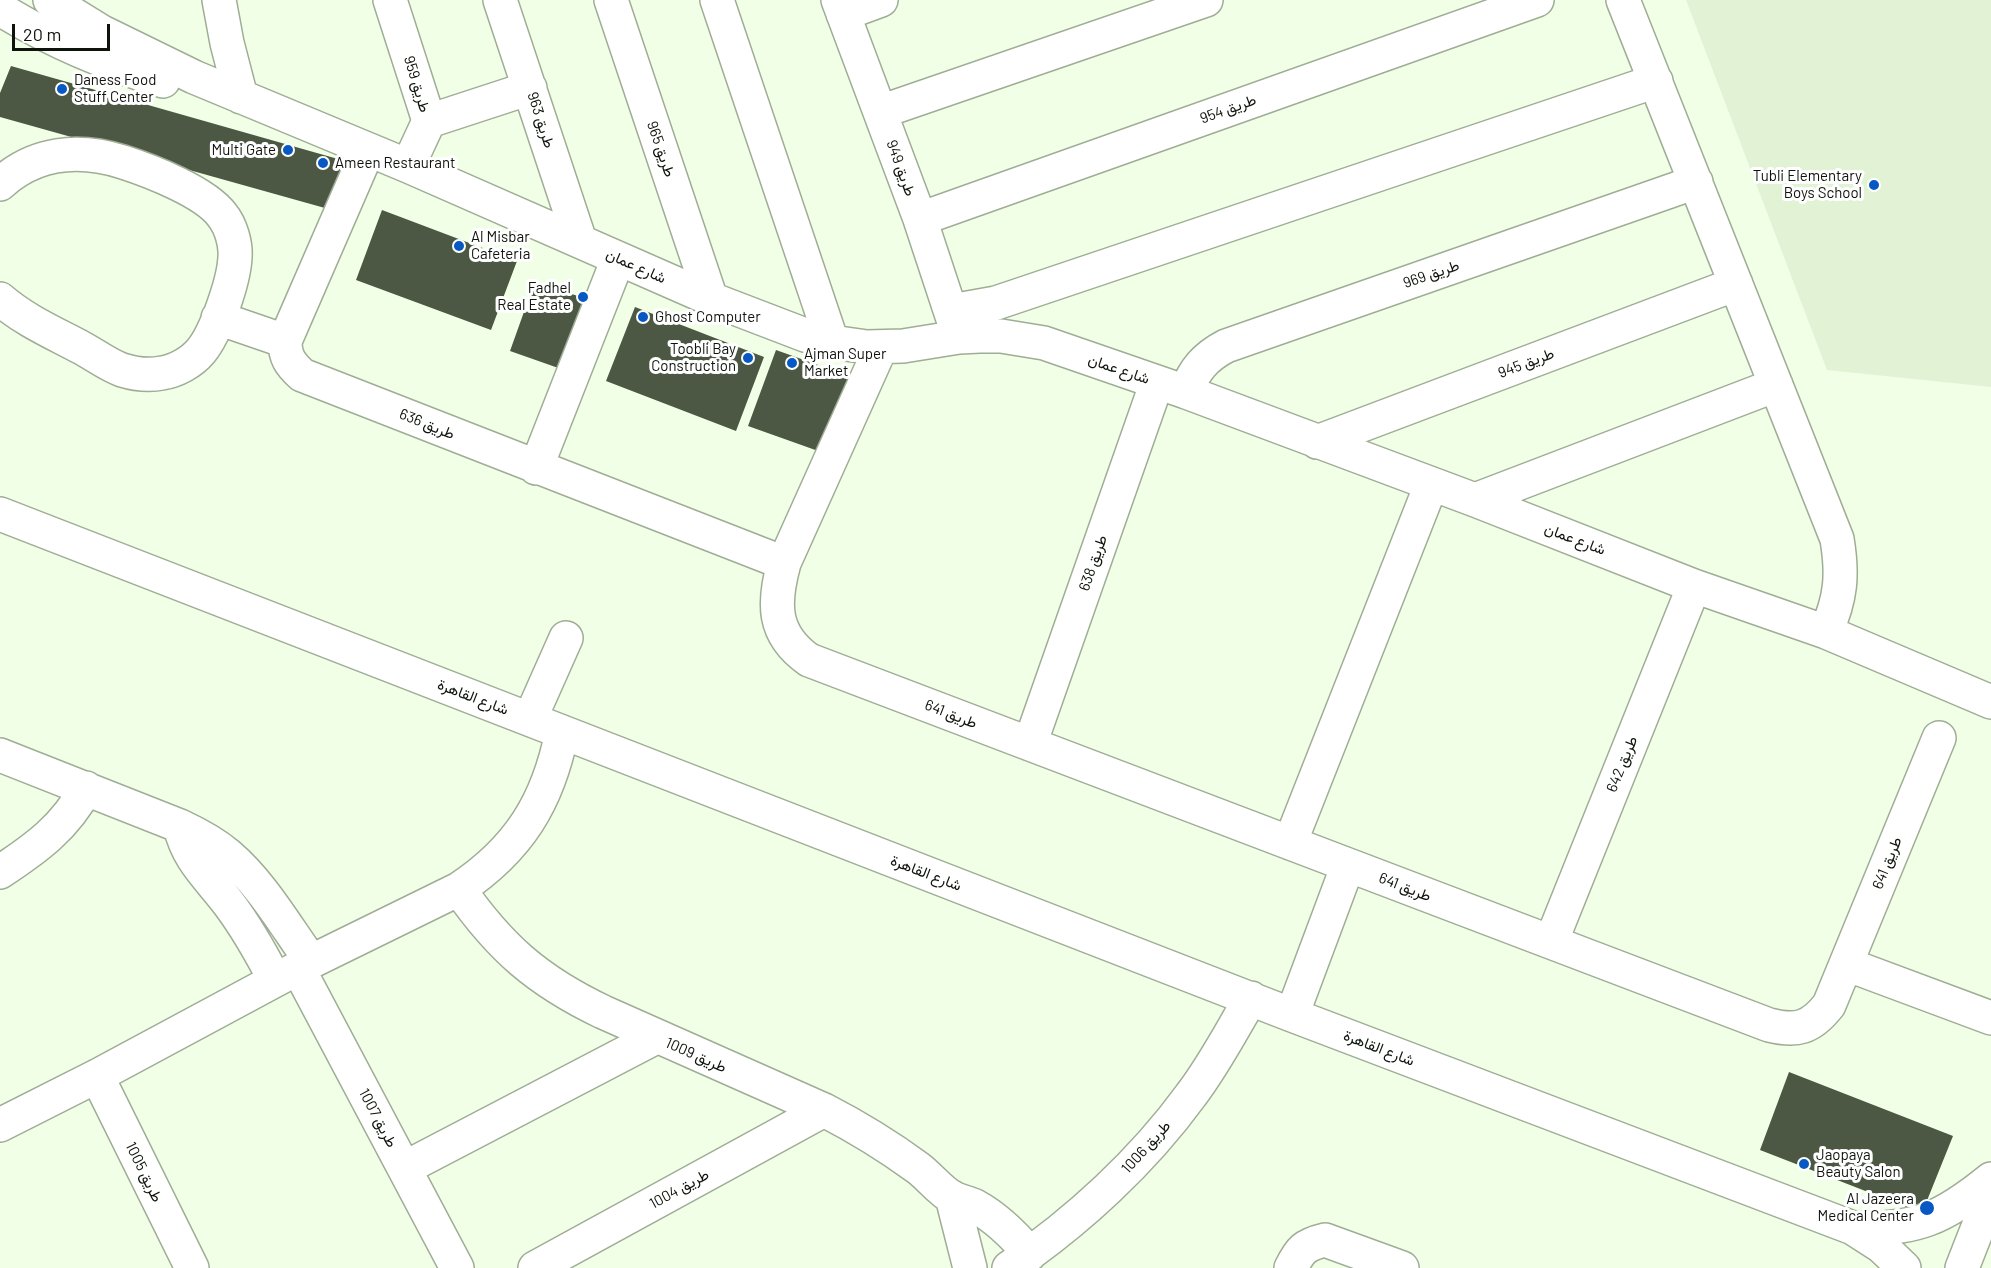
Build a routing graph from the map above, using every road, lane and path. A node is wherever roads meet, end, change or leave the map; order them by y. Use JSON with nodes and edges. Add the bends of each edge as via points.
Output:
{"nodes":[{"id":1,"x":50,"y":0,"type":"edge"},
{"id":2,"x":219,"y":0,"type":"edge"},
{"id":3,"x":390,"y":0,"type":"edge"},
{"id":4,"x":500,"y":0,"type":"edge"},
{"id":5,"x":611,"y":0,"type":"edge"},
{"id":6,"x":717,"y":0,"type":"edge"},
{"id":7,"x":881,"y":0,"type":"edge"},
{"id":8,"x":1206,"y":0,"type":"edge"},
{"id":9,"x":1537,"y":0,"type":"edge"},
{"id":10,"x":1623,"y":0,"type":"edge"},
{"id":11,"x":841,"y":7,"type":"edge"},
{"id":12,"x":0,"y":9,"type":"edge"},
{"id":13,"x":1656,"y":81,"type":"junction"},
{"id":14,"x":530,"y":88,"type":"junction"},
{"id":15,"x":242,"y":97,"type":"junction"},
{"id":16,"x":880,"y":112,"type":"junction"},
{"id":17,"x":429,"y":121,"type":"junction"},
{"id":18,"x":368,"y":150,"type":"junction"},
{"id":19,"x":408,"y":166,"type":"junction"},
{"id":20,"x":1696,"y":182,"type":"junction"},
{"id":21,"x":0,"y":184,"type":"edge"},
{"id":22,"x":920,"y":219,"type":"junction"},
{"id":23,"x":580,"y":241,"type":"junction"},
{"id":24,"x":618,"y":259,"type":"junction"},
{"id":25,"x":1736,"y":284,"type":"junction"},
{"id":26,"x":0,"y":299,"type":"edge"},
{"id":27,"x":711,"y":299,"type":"junction"},
{"id":28,"x":218,"y":318,"type":"junction"},
{"id":29,"x":955,"y":324,"type":"junction"},
{"id":30,"x":285,"y":340,"type":"junction"},
{"id":31,"x":832,"y":342,"type":"junction"},
{"id":32,"x":881,"y":346,"type":"junction"},
{"id":33,"x":1776,"y":384,"type":"junction"},
{"id":34,"x":1172,"y":387,"type":"junction"},
{"id":35,"x":1317,"y":442,"type":"junction"},
{"id":36,"x":536,"y":468,"type":"junction"},
{"id":37,"x":1431,"y":485,"type":"junction"},
{"id":38,"x":1475,"y":500,"type":"junction"},
{"id":39,"x":0,"y":514,"type":"edge"},
{"id":40,"x":784,"y":563,"type":"junction"},
{"id":41,"x":1694,"y":586,"type":"junction"},
{"id":42,"x":1826,"y":632,"type":"junction"},
{"id":43,"x":566,"y":638,"type":"dead end"},
{"id":44,"x":1991,"y":702,"type":"edge"},
{"id":45,"x":530,"y":719,"type":"junction"},
{"id":46,"x":562,"y":732,"type":"junction"},
{"id":47,"x":1939,"y":738,"type":"dead end"},
{"id":48,"x":1030,"y":744,"type":"junction"},
{"id":49,"x":0,"y":754,"type":"edge"},
{"id":50,"x":86,"y":788,"type":"junction"},
{"id":51,"x":1290,"y":843,"type":"junction"},
{"id":52,"x":1348,"y":865,"type":"junction"},
{"id":53,"x":0,"y":872,"type":"edge"},
{"id":54,"x":459,"y":889,"type":"junction"},
{"id":55,"x":1551,"y":942,"type":"junction"},
{"id":56,"x":1846,"y":964,"type":"junction"},
{"id":57,"x":294,"y":970,"type":"junction"},
{"id":58,"x":1251,"y":998,"type":"junction"},
{"id":59,"x":1292,"y":1015,"type":"junction"},
{"id":60,"x":1991,"y":1018,"type":"edge"},
{"id":61,"x":656,"y":1037,"type":"junction"},
{"id":62,"x":97,"y":1076,"type":"junction"},
{"id":63,"x":824,"y":1110,"type":"junction"},
{"id":64,"x":0,"y":1125,"type":"edge"},
{"id":65,"x":405,"y":1168,"type":"junction"},
{"id":66,"x":1991,"y":1179,"type":"edge"},
{"id":67,"x":1991,"y":1194,"type":"edge"},
{"id":68,"x":952,"y":1197,"type":"junction"},
{"id":69,"x":1853,"y":1228,"type":"junction"},
{"id":70,"x":1020,"y":1261,"type":"edge"},
{"id":71,"x":189,"y":1267,"type":"edge"},
{"id":72,"x":457,"y":1268,"type":"edge"},
{"id":73,"x":535,"y":1268,"type":"edge"},
{"id":74,"x":970,"y":1268,"type":"edge"},
{"id":75,"x":1291,"y":1268,"type":"edge"},
{"id":76,"x":1401,"y":1268,"type":"edge"},
{"id":77,"x":1904,"y":1268,"type":"edge"},
{"id":78,"x":1962,"y":1268,"type":"edge"}],
"edges":[{"from":1,"to":15,"type":"street","name":"شارع عمان","via":[[148,56]]},
{"from":2,"to":15,"type":"street"},
{"from":3,"to":17,"type":"street","name":"طريق 959"},
{"from":4,"to":14,"type":"street","name":"طريق 963"},
{"from":5,"to":27,"type":"street","name":"طريق 965"},
{"from":6,"to":31,"type":"street"},
{"from":7,"to":11,"type":"street"},
{"from":8,"to":16,"type":"street"},
{"from":9,"to":22,"type":"street","name":"طريق 954"},
{"from":10,"to":13,"type":"street"},
{"from":11,"to":16,"type":"street","name":"طريق 949"},
{"from":12,"to":15,"type":"street","name":"شارع عمان","via":[[38,33],[139,74],[206,93]]},
{"from":13,"to":20,"type":"street"},
{"from":13,"to":29,"type":"street","via":[[996,303]]},
{"from":14,"to":17,"type":"street"},
{"from":14,"to":23,"type":"street","name":"طريق 963"},
{"from":15,"to":18,"type":"street","name":"شارع عمان"},
{"from":16,"to":22,"type":"street","name":"طريق 949"},
{"from":17,"to":19,"type":"street","name":"طريق 959"},
{"from":18,"to":19,"type":"street","name":"شارع عمان"},
{"from":18,"to":30,"type":"street"},
{"from":19,"to":23,"type":"street","name":"شارع عمان"},
{"from":20,"to":25,"type":"street"},
{"from":20,"to":34,"type":"street","name":"طريق 969","via":[[1226,346],[1200,364],[1191,377]]},
{"from":21,"to":28,"type":"street","via":[[37,160],[86,154],[128,164],[210,201],[224,216],[233,235],[236,255]]},
{"from":22,"to":29,"type":"street","name":"طريق 949"},
{"from":23,"to":24,"type":"street","name":"شارع عمان"},
{"from":24,"to":27,"type":"street","name":"شارع عمان"},
{"from":24,"to":36,"type":"street"},
{"from":25,"to":33,"type":"street"},
{"from":25,"to":35,"type":"street","name":"طريق 945"},
{"from":26,"to":28,"type":"street","via":[[15,312],[119,369],[141,375],[164,373],[185,365],[202,350]]},
{"from":27,"to":31,"type":"street","name":"شارع عمان"},
{"from":28,"to":30,"type":"street"},
{"from":29,"to":32,"type":"street","name":"شارع عمان","via":[[921,344]]},
{"from":29,"to":34,"type":"street","name":"شارع عمان","via":[[1044,343]]},
{"from":30,"to":36,"type":"street","name":"طريق 636","via":[[290,364],[302,375]]},
{"from":31,"to":32,"type":"street","name":"شارع عمان"},
{"from":32,"to":40,"type":"street","name":"طريق 641"},
{"from":33,"to":38,"type":"street"},
{"from":33,"to":42,"type":"street","via":[[1837,539],[1841,586]]},
{"from":34,"to":35,"type":"street","name":"شارع عمان"},
{"from":34,"to":48,"type":"street","name":"طريق 638"},
{"from":35,"to":37,"type":"street","name":"شارع عمان"},
{"from":36,"to":40,"type":"street","name":"طريق 636"},
{"from":37,"to":38,"type":"street","name":"شارع عمان"},
{"from":37,"to":51,"type":"street"},
{"from":38,"to":41,"type":"street","name":"شارع عمان"},
{"from":39,"to":45,"type":"street","name":"شارع القاهرة"},
{"from":40,"to":48,"type":"street","name":"طريق 641","via":[[778,617],[784,635],[809,660]]},
{"from":41,"to":42,"type":"street","name":"شارع عمان"},
{"from":41,"to":55,"type":"street","name":"طريق 642"},
{"from":42,"to":44,"type":"street","name":"شارع عمان"},
{"from":43,"to":45,"type":"street"},
{"from":45,"to":46,"type":"street","name":"شارع القاهرة"},
{"from":46,"to":54,"type":"street","via":[[548,785],[521,833],[482,873]]},
{"from":46,"to":58,"type":"street","name":"شارع القاهرة"},
{"from":47,"to":56,"type":"street","name":"طريق 641"},
{"from":48,"to":51,"type":"street","name":"طريق 641"},
{"from":49,"to":50,"type":"street","name":"طريق 1007"},
{"from":50,"to":53,"type":"street","via":[[51,836]]},
{"from":50,"to":57,"type":"street","name":"طريق 1007","via":[[180,826],[196,865],[244,924]]},
{"from":51,"to":52,"type":"street","name":"طريق 641"},
{"from":52,"to":55,"type":"street","name":"طريق 641"},
{"from":52,"to":59,"type":"street"},
{"from":54,"to":57,"type":"street"},
{"from":54,"to":61,"type":"street","name":"طريق 1009","via":[[523,964],[574,998]]},
{"from":55,"to":56,"type":"street","name":"طريق 641","via":[[1786,1029],[1803,1027],[1819,1019]]},
{"from":56,"to":60,"type":"street"},
{"from":57,"to":62,"type":"street"},
{"from":57,"to":65,"type":"street","name":"طريق 1007"},
{"from":58,"to":59,"type":"street","name":"شارع القاهرة"},
{"from":58,"to":70,"type":"street","name":"طريق 1006","via":[[1192,1095],[1147,1148],[1105,1191]]},
{"from":59,"to":69,"type":"street","name":"شارع القاهرة"},
{"from":61,"to":63,"type":"street","name":"طريق 1009"},
{"from":61,"to":65,"type":"street"},
{"from":62,"to":64,"type":"street"},
{"from":62,"to":71,"type":"street","name":"طريق 1005"},
{"from":63,"to":68,"type":"street","name":"طريق 1009","via":[[890,1147]]},
{"from":63,"to":73,"type":"street","name":"طريق 1004"},
{"from":65,"to":72,"type":"street","name":"طريق 1007"},
{"from":66,"to":69,"type":"street","name":"شارع القاهرة","via":[[1946,1213],[1916,1224],[1885,1229]]},
{"from":67,"to":78,"type":"street"},
{"from":68,"to":70,"type":"street","name":"طريق 1009","via":[[992,1216],[1013,1233]]},
{"from":68,"to":74,"type":"street"},
{"from":69,"to":77,"type":"street","name":"شارع القاهرة","via":[[1881,1246]]},
{"from":75,"to":76,"type":"street","via":[[1300,1251],[1325,1240]]}]}
